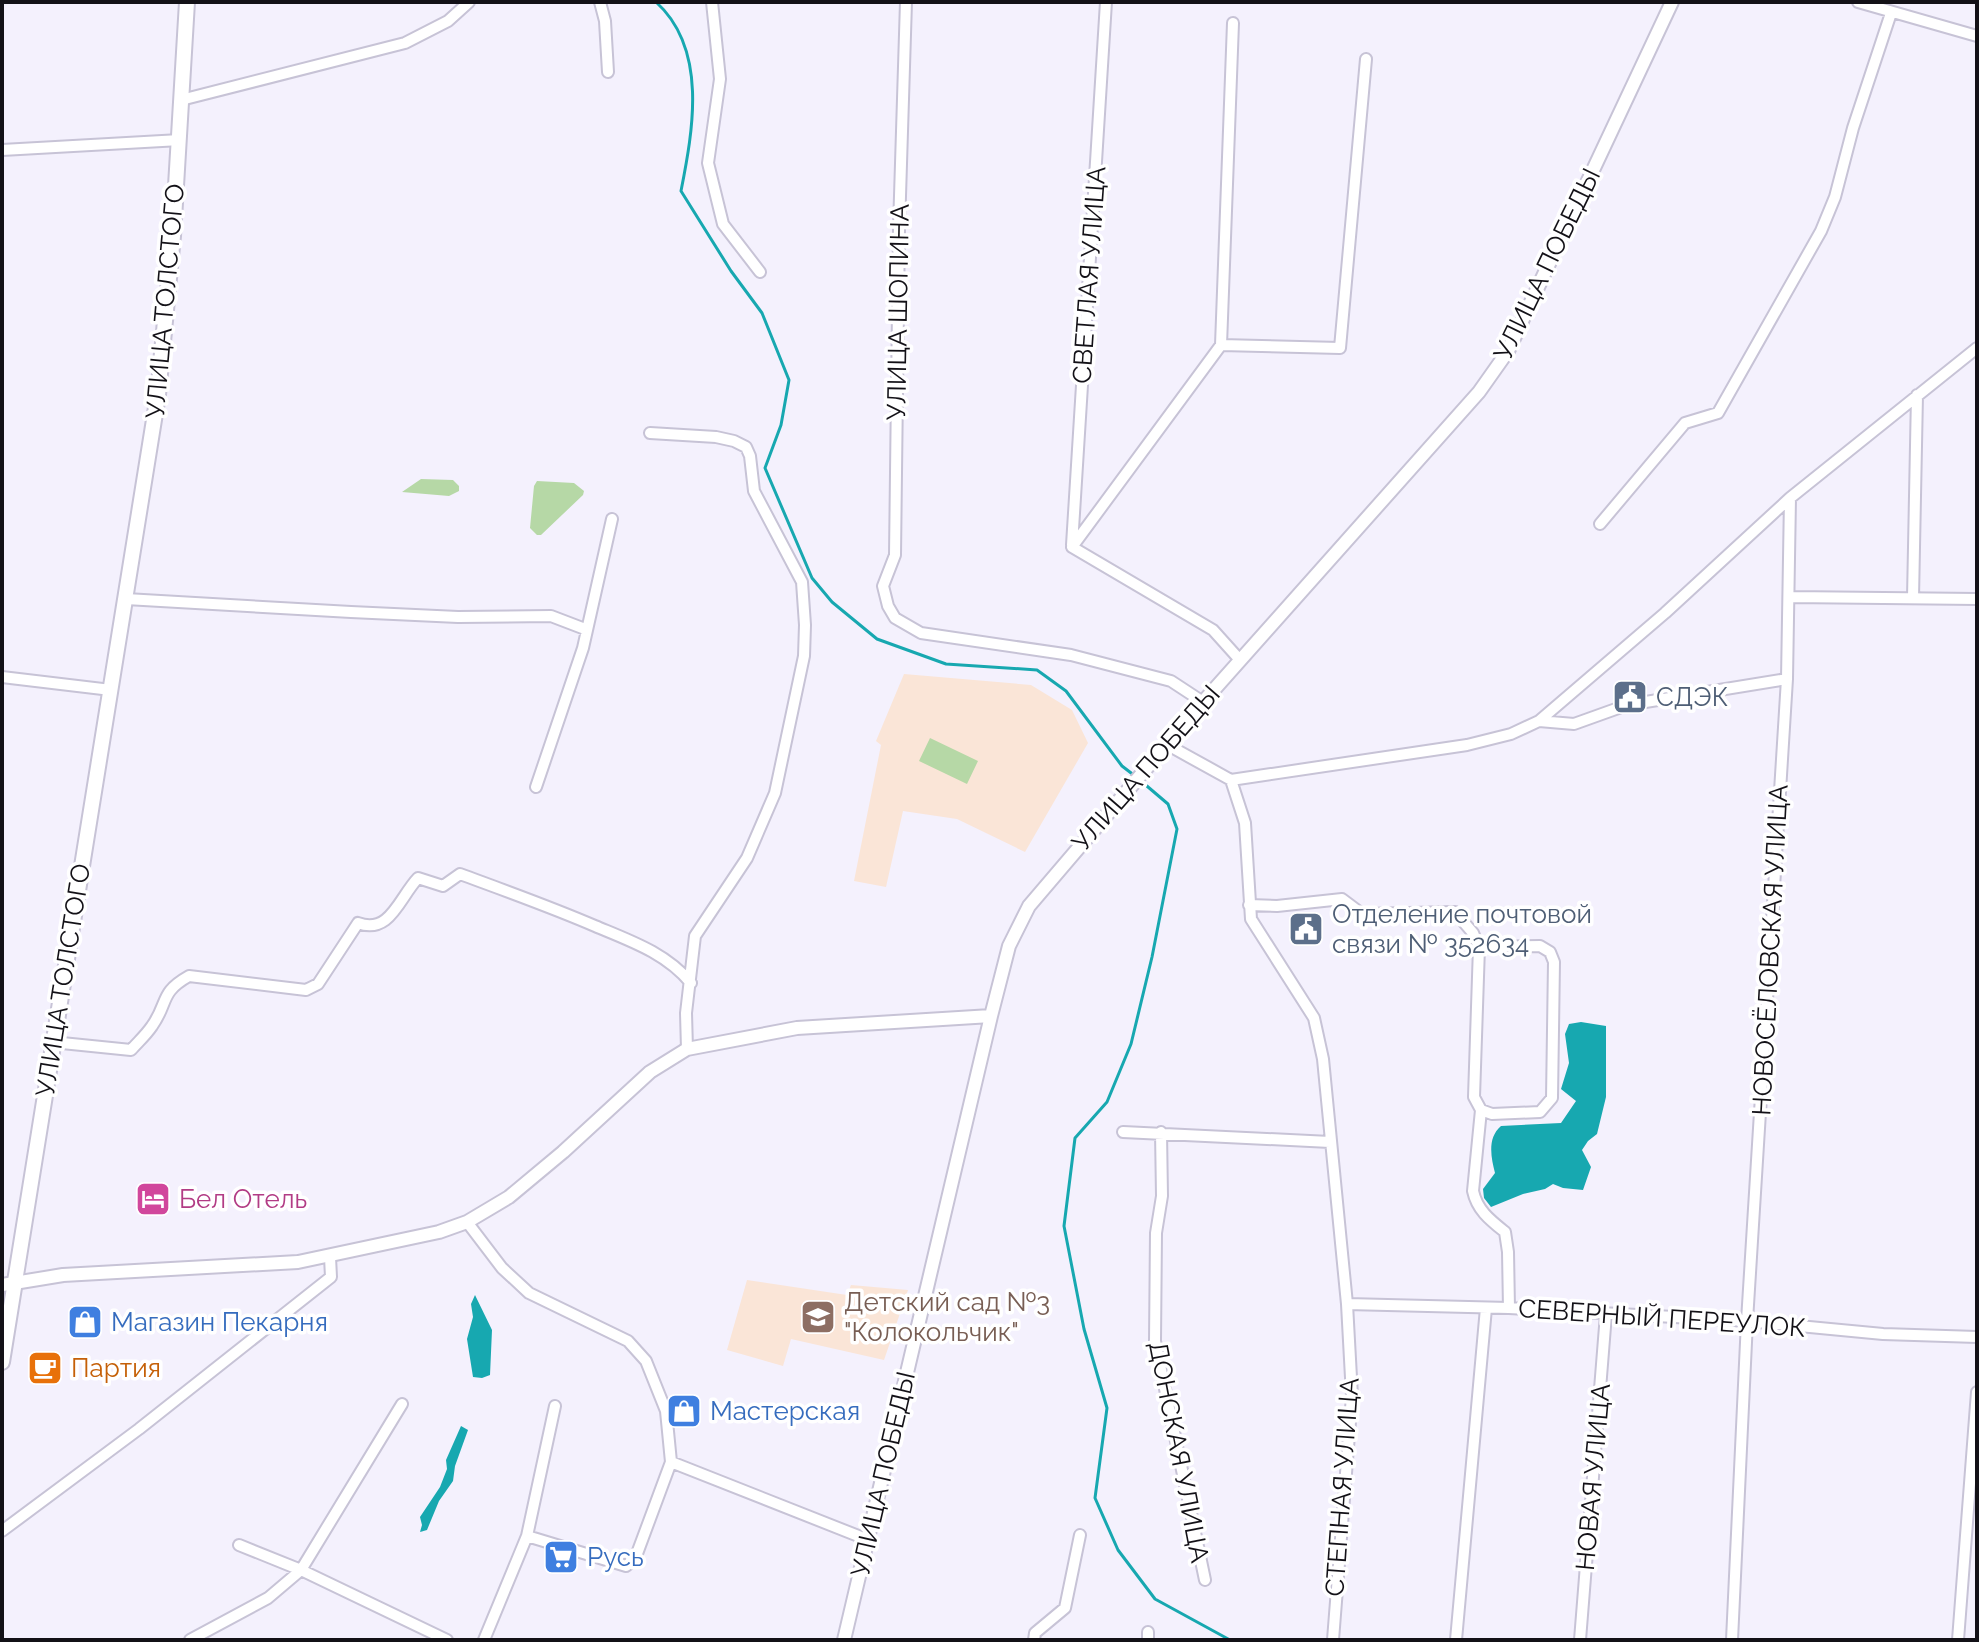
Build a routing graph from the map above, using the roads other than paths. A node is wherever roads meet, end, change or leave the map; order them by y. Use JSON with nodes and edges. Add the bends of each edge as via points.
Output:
{"nodes":[{"id":1,"x":187,"y":2,"type":"edge"},
{"id":2,"x":469,"y":2,"type":"edge"},
{"id":3,"x":600,"y":2,"type":"edge"},
{"id":4,"x":712,"y":2,"type":"edge"},
{"id":5,"x":906,"y":2,"type":"edge"},
{"id":6,"x":1106,"y":2,"type":"edge"},
{"id":7,"x":1672,"y":2,"type":"edge"},
{"id":8,"x":1858,"y":2,"type":"edge"},
{"id":9,"x":1889,"y":9,"type":"edge"},
{"id":10,"x":1233,"y":23,"type":"dead end"},
{"id":11,"x":1977,"y":36,"type":"edge"},
{"id":12,"x":1366,"y":59,"type":"dead end"},
{"id":13,"x":608,"y":72,"type":"dead end"},
{"id":14,"x":181,"y":100,"type":"junction"},
{"id":15,"x":180,"y":140,"type":"junction"},
{"id":16,"x":2,"y":150,"type":"edge"},
{"id":17,"x":760,"y":272,"type":"dead end"},
{"id":18,"x":1221,"y":345,"type":"junction"},
{"id":19,"x":1977,"y":348,"type":"edge"},
{"id":20,"x":1917,"y":395,"type":"junction"},
{"id":21,"x":650,"y":433,"type":"dead end"},
{"id":22,"x":1790,"y":498,"type":"junction"},
{"id":23,"x":612,"y":519,"type":"dead end"},
{"id":24,"x":1600,"y":524,"type":"dead end"},
{"id":25,"x":1072,"y":547,"type":"junction"},
{"id":26,"x":1790,"y":597,"type":"junction"},
{"id":27,"x":1913,"y":598,"type":"junction"},
{"id":28,"x":126,"y":599,"type":"junction"},
{"id":29,"x":1977,"y":599,"type":"edge"},
{"id":30,"x":585,"y":629,"type":"junction"},
{"id":31,"x":1240,"y":660,"type":"junction"},
{"id":32,"x":2,"y":677,"type":"edge"},
{"id":33,"x":1787,"y":679,"type":"junction"},
{"id":34,"x":111,"y":690,"type":"junction"},
{"id":35,"x":1203,"y":702,"type":"junction"},
{"id":36,"x":1539,"y":721,"type":"junction"},
{"id":37,"x":1166,"y":744,"type":"junction"},
{"id":38,"x":1231,"y":780,"type":"junction"},
{"id":39,"x":536,"y":787,"type":"dead end"},
{"id":40,"x":1249,"y":905,"type":"junction"},
{"id":41,"x":1479,"y":947,"type":"junction"},
{"id":42,"x":691,"y":983,"type":"junction"},
{"id":43,"x":991,"y":1016,"type":"junction"},
{"id":44,"x":52,"y":1042,"type":"junction"},
{"id":45,"x":687,"y":1049,"type":"junction"},
{"id":46,"x":1481,"y":1110,"type":"junction"},
{"id":47,"x":1123,"y":1132,"type":"dead end"},
{"id":48,"x":1161,"y":1132,"type":"junction"},
{"id":49,"x":1330,"y":1142,"type":"junction"},
{"id":50,"x":467,"y":1222,"type":"junction"},
{"id":51,"x":330,"y":1257,"type":"junction"},
{"id":52,"x":8,"y":1284,"type":"edge"},
{"id":53,"x":1347,"y":1304,"type":"junction"},
{"id":54,"x":1486,"y":1308,"type":"junction"},
{"id":55,"x":1509,"y":1308,"type":"junction"},
{"id":56,"x":1606,"y":1314,"type":"junction"},
{"id":57,"x":1747,"y":1321,"type":"junction"},
{"id":58,"x":1977,"y":1337,"type":"edge"},
{"id":59,"x":2,"y":1362,"type":"edge"},
{"id":60,"x":1977,"y":1392,"type":"edge"},
{"id":61,"x":402,"y":1404,"type":"dead end"},
{"id":62,"x":555,"y":1406,"type":"dead end"},
{"id":63,"x":671,"y":1462,"type":"junction"},
{"id":64,"x":2,"y":1531,"type":"edge"},
{"id":65,"x":1080,"y":1535,"type":"dead end"},
{"id":66,"x":527,"y":1536,"type":"junction"},
{"id":67,"x":866,"y":1539,"type":"junction"},
{"id":68,"x":239,"y":1545,"type":"dead end"},
{"id":69,"x":301,"y":1570,"type":"junction"},
{"id":70,"x":1205,"y":1580,"type":"dead end"},
{"id":71,"x":190,"y":1640,"type":"edge"},
{"id":72,"x":447,"y":1640,"type":"edge"},
{"id":73,"x":484,"y":1640,"type":"edge"},
{"id":74,"x":844,"y":1640,"type":"edge"},
{"id":75,"x":1034,"y":1640,"type":"edge"},
{"id":76,"x":1333,"y":1640,"type":"edge"},
{"id":77,"x":1456,"y":1640,"type":"edge"},
{"id":78,"x":1580,"y":1640,"type":"edge"},
{"id":79,"x":1732,"y":1640,"type":"edge"},
{"id":80,"x":1958,"y":1640,"type":"edge"}],
"edges":[{"from":1,"to":14,"type":"main road","name":"УЛИЦА ТОЛСТОГО"},
{"from":2,"to":14,"type":"street","via":[[448,21],[405,43]]},
{"from":3,"to":13,"type":"street"},
{"from":4,"to":17,"type":"street","via":[[720,79],[708,163],[723,224]]},
{"from":5,"to":35,"type":"street","name":"УЛИЦА ШОПИНА","via":[[895,555],[883,586],[895,618],[921,633],[1071,655],[1171,681]]},
{"from":6,"to":25,"type":"street","name":"СВЕТЛАЯ УЛИЦА"},
{"from":7,"to":31,"type":"street","name":"УЛИЦА ПОБЕДЫ","via":[[1508,351],[1479,392]]},
{"from":8,"to":9,"type":"street"},
{"from":9,"to":11,"type":"street"},
{"from":9,"to":24,"type":"street","via":[[1826,220],[1718,413],[1685,423]]},
{"from":10,"to":18,"type":"street"},
{"from":12,"to":18,"type":"street","via":[[1340,348]]},
{"from":14,"to":15,"type":"main road","name":"УЛИЦА ТОЛСТОГО"},
{"from":15,"to":16,"type":"street"},
{"from":15,"to":28,"type":"main road","name":"УЛИЦА ТОЛСТОГО","via":[[158,395]]},
{"from":18,"to":25,"type":"street"},
{"from":19,"to":20,"type":"street"},
{"from":20,"to":22,"type":"street"},
{"from":20,"to":27,"type":"street"},
{"from":21,"to":42,"type":"street","via":[[716,437],[746,447],[754,491],[802,582],[804,656],[775,793],[747,858],[695,936]]},
{"from":22,"to":26,"type":"street","name":"НОВОСЁЛОВСКАЯ УЛИЦА"},
{"from":22,"to":36,"type":"street"},
{"from":23,"to":30,"type":"street"},
{"from":25,"to":31,"type":"street","via":[[1213,630]]},
{"from":26,"to":27,"type":"street"},
{"from":26,"to":33,"type":"street","name":"НОВОСЁЛОВСКАЯ УЛИЦА"},
{"from":27,"to":29,"type":"street"},
{"from":28,"to":30,"type":"street","via":[[458,617],[551,616]]},
{"from":28,"to":34,"type":"main road","name":"УЛИЦА ТОЛСТОГО"},
{"from":30,"to":39,"type":"street"},
{"from":31,"to":35,"type":"street","name":"УЛИЦА ПОБЕДЫ"},
{"from":32,"to":34,"type":"street"},
{"from":33,"to":36,"type":"street","via":[[1627,705],[1574,724]]},
{"from":33,"to":57,"type":"street","name":"НОВОСЁЛОВСКАЯ УЛИЦА"},
{"from":34,"to":44,"type":"main road","name":"УЛИЦА ТОЛСТОГО"},
{"from":35,"to":37,"type":"street","name":"УЛИЦА ПОБЕДЫ"},
{"from":36,"to":38,"type":"street","via":[[1467,745]]},
{"from":37,"to":38,"type":"street"},
{"from":37,"to":43,"type":"street","name":"УЛИЦА ПОБЕДЫ","via":[[1029,906],[1009,946]]},
{"from":38,"to":40,"type":"street","name":"СТЕПНАЯ УЛИЦА","via":[[1245,823]]},
{"from":40,"to":41,"type":"street","via":[[1342,899],[1362,914],[1455,912]]},
{"from":40,"to":49,"type":"street","name":"СТЕПНАЯ УЛИЦА","via":[[1251,919],[1314,1018]]},
{"from":41,"to":46,"type":"street","via":[[1474,1097]]},
{"from":41,"to":46,"type":"street","via":[[1540,946],[1554,962],[1552,1098],[1540,1112]]},
{"from":42,"to":44,"type":"street","via":[[652,950],[460,874],[443,886],[418,878],[386,922],[358,923],[318,984],[306,990],[189,976],[173,985],[154,1025],[131,1050]]},
{"from":42,"to":45,"type":"street"},
{"from":43,"to":45,"type":"street","via":[[797,1028]]},
{"from":43,"to":67,"type":"street","name":"УЛИЦА ПОБЕДЫ"},
{"from":44,"to":52,"type":"main road","name":"УЛИЦА ТОЛСТОГО"},
{"from":45,"to":50,"type":"street","via":[[650,1072],[509,1197]]},
{"from":46,"to":55,"type":"street","via":[[1473,1191],[1476,1204],[1505,1232]]},
{"from":47,"to":48,"type":"street"},
{"from":48,"to":49,"type":"street"},
{"from":48,"to":70,"type":"street","name":"ДОНСКАЯ УЛИЦА","via":[[1155,1341]]},
{"from":49,"to":53,"type":"street","name":"СТЕПНАЯ УЛИЦА"},
{"from":50,"to":51,"type":"street"},
{"from":50,"to":63,"type":"street","via":[[529,1293],[628,1341],[646,1361],[666,1411]]},
{"from":51,"to":52,"type":"street","via":[[63,1275]]},
{"from":51,"to":64,"type":"street","via":[[331,1277]]},
{"from":52,"to":59,"type":"main road","name":"УЛИЦА ТОЛСТОГО"},
{"from":53,"to":54,"type":"street","name":"СЕВЕРНЫЙ ПЕРЕУЛОК"},
{"from":53,"to":76,"type":"street","name":"СТЕПНАЯ УЛИЦА","via":[[1352,1396]]},
{"from":54,"to":55,"type":"street","name":"СЕВЕРНЫЙ ПЕРЕУЛОК"},
{"from":54,"to":77,"type":"street"},
{"from":55,"to":56,"type":"street","name":"СЕВЕРНЫЙ ПЕРЕУЛОК"},
{"from":56,"to":57,"type":"street","name":"СЕВЕРНЫЙ ПЕРЕУЛОК"},
{"from":56,"to":78,"type":"street","name":"НОВАЯ УЛИЦА"},
{"from":57,"to":58,"type":"street","name":"СЕВЕРНЫЙ ПЕРЕУЛОК"},
{"from":57,"to":79,"type":"street","name":"НОВОСЁЛОВСКАЯ УЛИЦА"},
{"from":60,"to":80,"type":"street"},
{"from":61,"to":69,"type":"street"},
{"from":62,"to":66,"type":"street"},
{"from":63,"to":66,"type":"street","via":[[635,1559],[626,1566]]},
{"from":63,"to":67,"type":"street"},
{"from":65,"to":75,"type":"street","via":[[1065,1608],[1035,1633]]},
{"from":66,"to":73,"type":"street"},
{"from":67,"to":74,"type":"street","name":"УЛИЦА ПОБЕДЫ"},
{"from":68,"to":69,"type":"street"},
{"from":69,"to":71,"type":"street","via":[[268,1598]]},
{"from":69,"to":72,"type":"street"}]}
